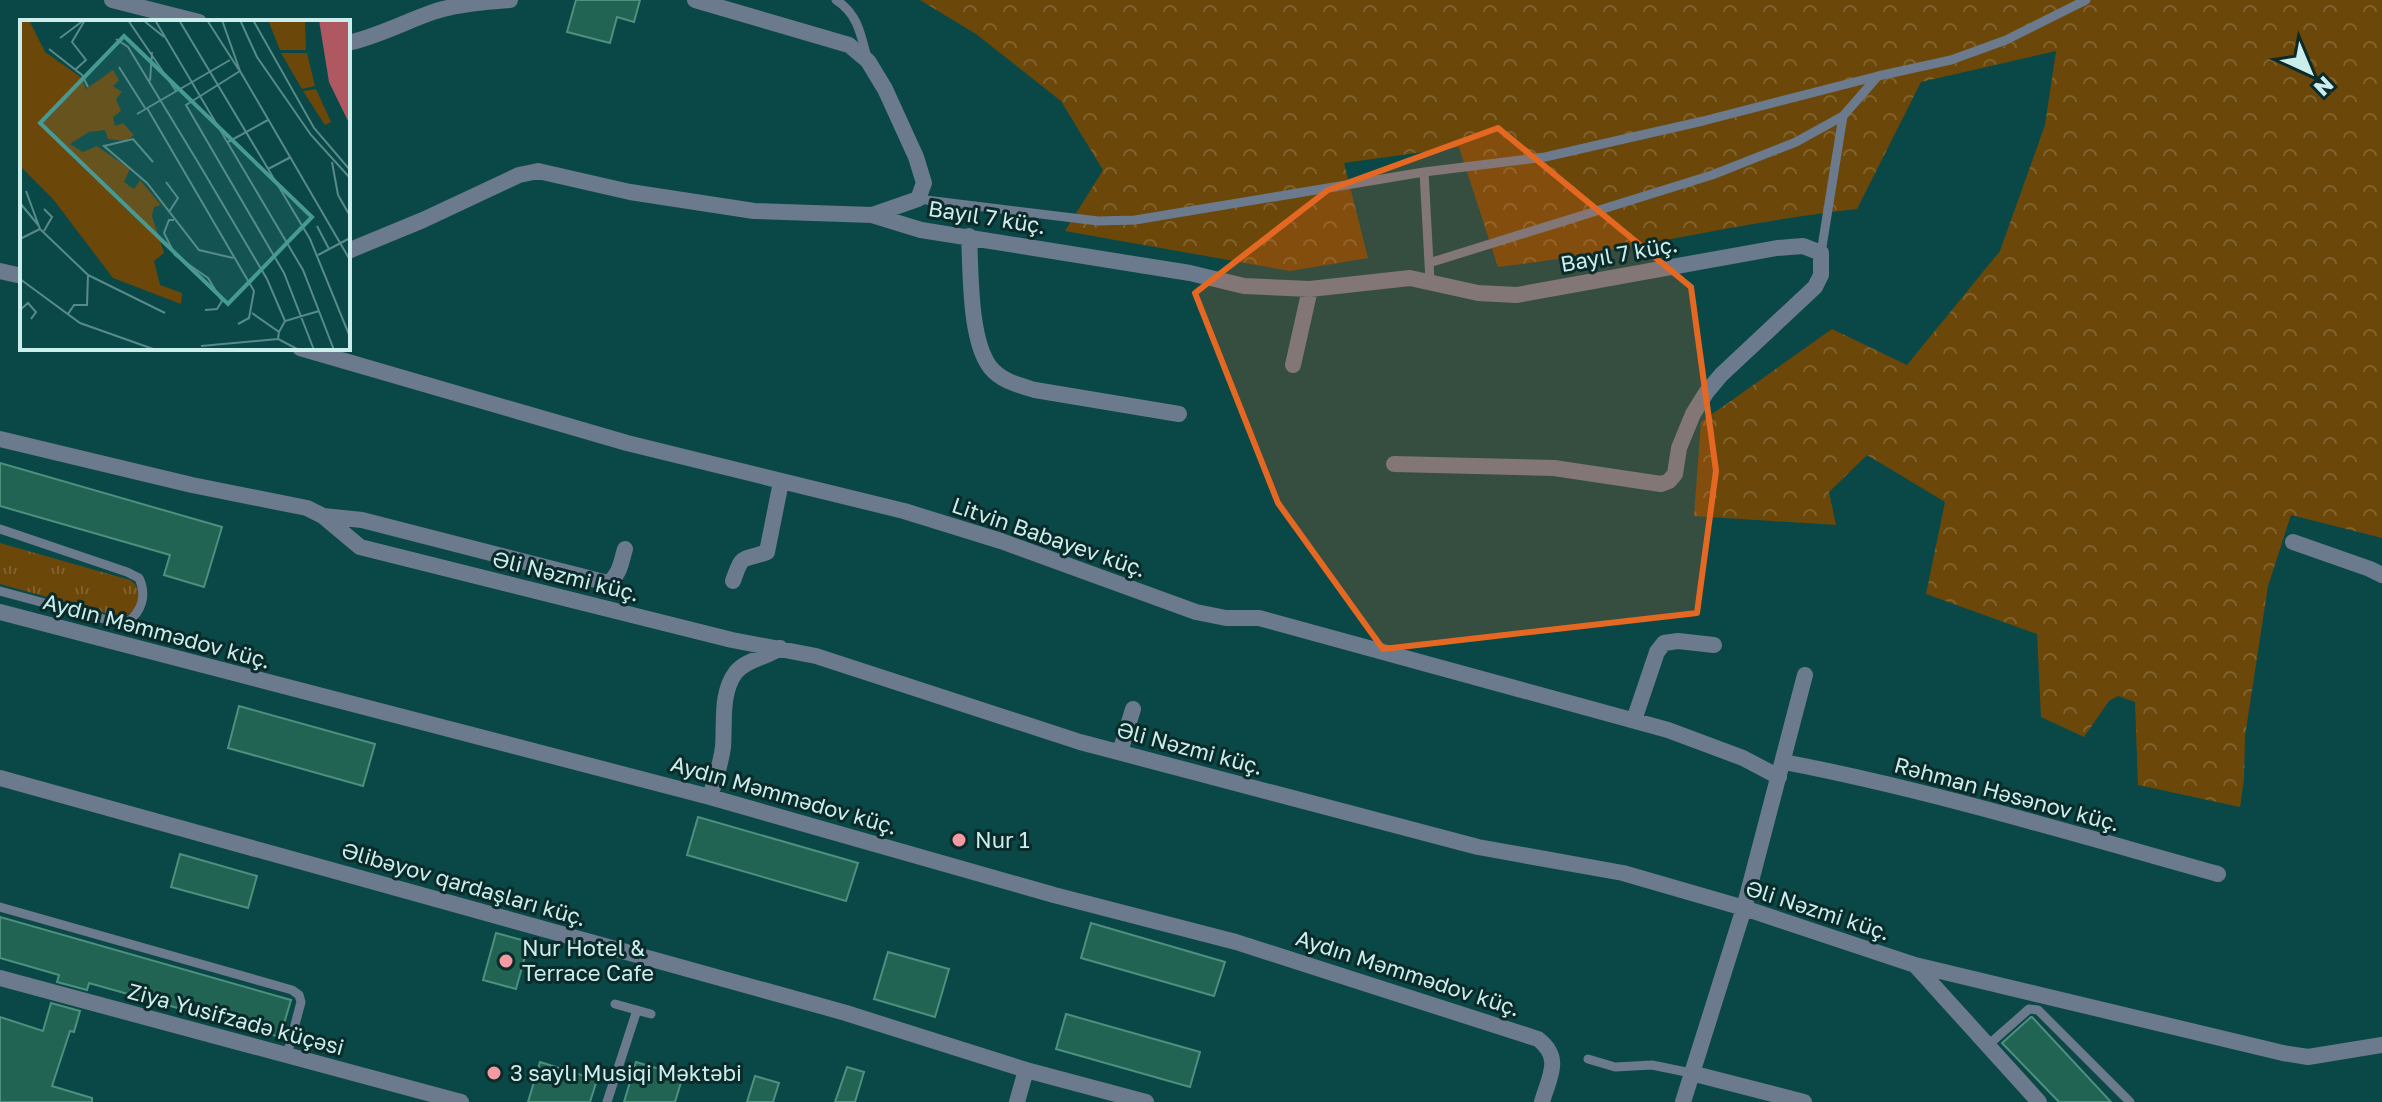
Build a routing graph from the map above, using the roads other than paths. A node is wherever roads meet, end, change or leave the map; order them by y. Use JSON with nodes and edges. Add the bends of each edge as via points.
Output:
{"nodes":[{"id":1,"x":112,"y":0,"type":"edge"},
{"id":2,"x":510,"y":0,"type":"edge"},
{"id":3,"x":695,"y":0,"type":"edge"},
{"id":4,"x":836,"y":0,"type":"edge"},
{"id":5,"x":2086,"y":0,"type":"edge"},
{"id":6,"x":191,"y":20,"type":"edge"},
{"id":7,"x":350,"y":43,"type":"edge"},
{"id":8,"x":868,"y":61,"type":"junction"},
{"id":9,"x":1878,"y":76,"type":"junction"},
{"id":10,"x":1843,"y":116,"type":"junction"},
{"id":11,"x":1424,"y":172,"type":"junction"},
{"id":12,"x":918,"y":199,"type":"junction"},
{"id":13,"x":872,"y":215,"type":"junction"},
{"id":14,"x":969,"y":236,"type":"junction"},
{"id":15,"x":350,"y":250,"type":"edge"},
{"id":16,"x":1821,"y":253,"type":"junction"},
{"id":17,"x":1429,"y":263,"type":"junction"},
{"id":18,"x":0,"y":271,"type":"edge"},
{"id":19,"x":20,"y":276,"type":"edge"},
{"id":20,"x":1430,"y":281,"type":"junction"},
{"id":21,"x":1310,"y":289,"type":"junction"},
{"id":22,"x":307,"y":350,"type":"edge"},
{"id":23,"x":1293,"y":365,"type":"dead end"},
{"id":24,"x":1179,"y":414,"type":"dead end"},
{"id":25,"x":0,"y":439,"type":"edge"},
{"id":26,"x":1394,"y":464,"type":"dead end"},
{"id":27,"x":781,"y":482,"type":"junction"},
{"id":28,"x":323,"y":516,"type":"junction"},
{"id":29,"x":0,"y":529,"type":"edge"},
{"id":30,"x":2293,"y":542,"type":"dead end"},
{"id":31,"x":625,"y":549,"type":"dead end"},
{"id":32,"x":2382,"y":575,"type":"edge"},
{"id":33,"x":733,"y":581,"type":"dead end"},
{"id":34,"x":0,"y":591,"type":"edge"},
{"id":35,"x":32,"y":599,"type":"junction"},
{"id":36,"x":0,"y":612,"type":"edge"},
{"id":37,"x":26,"y":620,"type":"junction"},
{"id":38,"x":1714,"y":645,"type":"dead end"},
{"id":39,"x":780,"y":648,"type":"junction"},
{"id":40,"x":1805,"y":675,"type":"dead end"},
{"id":41,"x":1133,"y":709,"type":"dead end"},
{"id":42,"x":1634,"y":720,"type":"junction"},
{"id":43,"x":1120,"y":752,"type":"junction"},
{"id":44,"x":1781,"y":770,"type":"junction"},
{"id":45,"x":0,"y":778,"type":"edge"},
{"id":46,"x":710,"y":797,"type":"junction"},
{"id":47,"x":2218,"y":874,"type":"dead end"},
{"id":48,"x":0,"y":907,"type":"edge"},
{"id":49,"x":1744,"y":908,"type":"junction"},
{"id":50,"x":1915,"y":965,"type":"junction"},
{"id":51,"x":0,"y":978,"type":"edge"},
{"id":52,"x":615,"y":1004,"type":"dead end"},
{"id":53,"x":637,"y":1010,"type":"junction"},
{"id":54,"x":651,"y":1014,"type":"dead end"},
{"id":55,"x":2382,"y":1045,"type":"edge"},
{"id":56,"x":1987,"y":1046,"type":"junction"},
{"id":57,"x":287,"y":1055,"type":"junction"},
{"id":58,"x":1588,"y":1059,"type":"dead end"},
{"id":59,"x":1026,"y":1070,"type":"junction"},
{"id":60,"x":1691,"y":1073,"type":"junction"},
{"id":61,"x":461,"y":1102,"type":"edge"},
{"id":62,"x":607,"y":1102,"type":"edge"},
{"id":63,"x":1017,"y":1102,"type":"edge"},
{"id":64,"x":1146,"y":1102,"type":"edge"},
{"id":65,"x":1542,"y":1102,"type":"edge"},
{"id":66,"x":1683,"y":1102,"type":"edge"},
{"id":67,"x":1804,"y":1102,"type":"edge"},
{"id":68,"x":2039,"y":1102,"type":"edge"},
{"id":69,"x":2130,"y":1102,"type":"edge"}],
"edges":[{"from":1,"to":6,"type":"street"},
{"from":2,"to":7,"type":"street","via":[[437,11]]},
{"from":3,"to":8,"type":"street","name":"Bayıl 7 küç.","via":[[849,45]]},
{"from":4,"to":8,"type":"lane","via":[[857,21]]},
{"from":5,"to":9,"type":"lane","via":[[2006,40],[1951,60]]},
{"from":8,"to":12,"type":"street","name":"Bayıl 7 küç.","via":[[916,157],[924,183]]},
{"from":9,"to":10,"type":"lane"},
{"from":9,"to":11,"type":"lane","via":[[1545,157]]},
{"from":10,"to":16,"type":"lane"},
{"from":10,"to":17,"type":"lane","via":[[1796,142],[1712,175]]},
{"from":11,"to":12,"type":"lane","via":[[1135,220],[1098,221]]},
{"from":11,"to":17,"type":"lane"},
{"from":12,"to":13,"type":"street","name":"Bayıl 7 küç."},
{"from":13,"to":14,"type":"street","name":"Bayıl 7 küç.","via":[[921,230]]},
{"from":13,"to":15,"type":"street","name":"Bayıl 7 küç.","via":[[754,211],[538,171]]},
{"from":14,"to":21,"type":"street","name":"Bayıl 7 küç.","via":[[1244,286]]},
{"from":14,"to":24,"type":"street","via":[[976,328],[989,366],[1002,378],[1035,390]]},
{"from":16,"to":20,"type":"street","name":"Bayıl 7 küç.","via":[[1803,246],[1777,248],[1517,295],[1478,293]]},
{"from":16,"to":26,"type":"street","via":[[1815,287],[1706,393],[1669,481],[1554,468]]},
{"from":17,"to":20,"type":"lane"},
{"from":18,"to":19,"type":"street"},
{"from":20,"to":21,"type":"street","name":"Bayıl 7 küç.","via":[[1410,278]]},
{"from":21,"to":23,"type":"street"},
{"from":22,"to":27,"type":"street","name":"Litvin Babayev küç."},
{"from":25,"to":28,"type":"street","name":"Əli Nəzmi küç.","via":[[307,508]]},
{"from":27,"to":33,"type":"street","via":[[767,552],[744,557]]},
{"from":27,"to":42,"type":"street","name":"Litvin Babayev küç.","via":[[1001,541],[1196,612],[1259,618]]},
{"from":28,"to":31,"type":"street","via":[[362,520],[608,583],[619,571]]},
{"from":28,"to":39,"type":"street","name":"Əli Nəzmi küç.","via":[[360,547]]},
{"from":29,"to":35,"type":"lane","via":[[127,572],[143,587],[139,609],[119,623]]},
{"from":30,"to":32,"type":"street"},
{"from":34,"to":35,"type":"lane"},
{"from":35,"to":37,"type":"lane"},
{"from":36,"to":37,"type":"street","name":"Aydın Məmmədov küç."},
{"from":37,"to":46,"type":"street","name":"Aydın Məmmədov küç."},
{"from":38,"to":42,"type":"street","via":[[1664,643]]},
{"from":39,"to":43,"type":"street","name":"Əli Nəzmi küç."},
{"from":39,"to":46,"type":"street","via":[[747,662],[727,689],[722,749]]},
{"from":40,"to":44,"type":"street"},
{"from":41,"to":43,"type":"street"},
{"from":42,"to":44,"type":"street","name":"Litvin Babayev küç."},
{"from":43,"to":49,"type":"street","name":"Əli Nəzmi küç.","via":[[1478,847],[1623,873]]},
{"from":44,"to":47,"type":"street","name":"Rəhman Həsənov küç.","via":[[1836,772]]},
{"from":44,"to":49,"type":"street"},
{"from":45,"to":59,"type":"street","name":"Əlibəyov qardaşları küç.","via":[[846,1013]]},
{"from":46,"to":65,"type":"street","name":"Aydın Məmmədov küç.","via":[[1279,955],[1538,1039],[1553,1057]]},
{"from":48,"to":57,"type":"lane","via":[[292,990],[301,1002]]},
{"from":49,"to":50,"type":"street","name":"Əli Nəzmi küç."},
{"from":49,"to":60,"type":"street"},
{"from":50,"to":55,"type":"street","name":"Əli Nəzmi küç.","via":[[2283,1053],[2308,1057]]},
{"from":50,"to":56,"type":"street"},
{"from":51,"to":57,"type":"street","name":"Ziya Yusifzadə küçəsi"},
{"from":52,"to":53,"type":"lane"},
{"from":53,"to":54,"type":"lane"},
{"from":53,"to":62,"type":"lane"},
{"from":56,"to":68,"type":"street"},
{"from":56,"to":69,"type":"lane","via":[[2029,1009],[2038,1010]]},
{"from":57,"to":61,"type":"street","name":"Ziya Yusifzadə küçəsi"},
{"from":58,"to":60,"type":"lane","via":[[1615,1067],[1652,1065]]},
{"from":59,"to":63,"type":"street"},
{"from":59,"to":64,"type":"street","name":"Əlibəyov qardaşları küç."},
{"from":60,"to":66,"type":"street"},
{"from":60,"to":67,"type":"street"}]}
